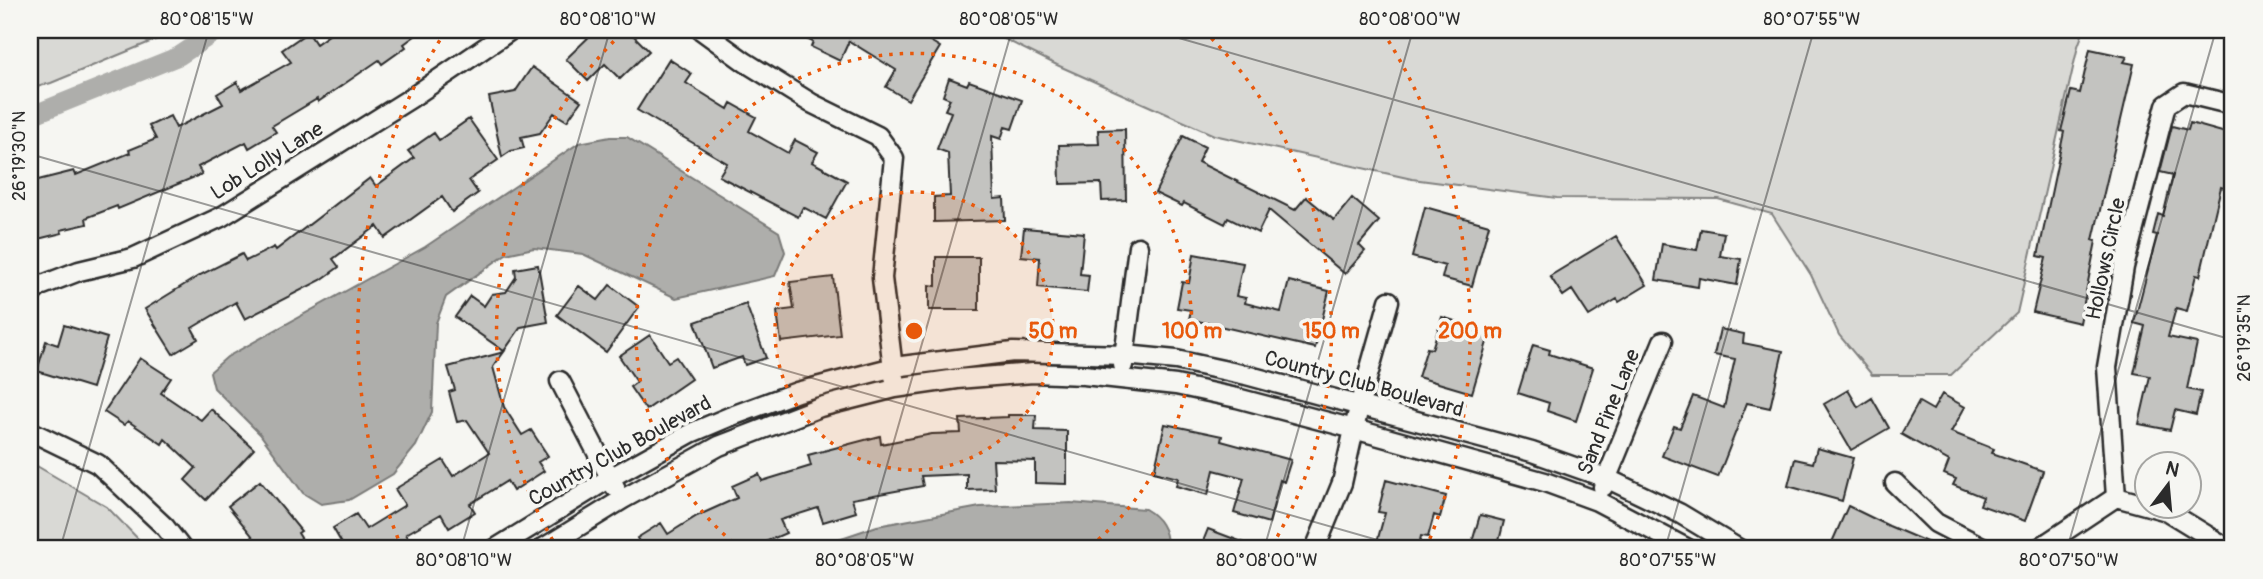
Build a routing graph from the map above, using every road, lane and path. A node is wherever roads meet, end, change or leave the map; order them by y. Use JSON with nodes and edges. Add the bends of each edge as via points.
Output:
{"nodes":[{"id":1,"x":511,"y":30,"type":"edge"},
{"id":2,"x":701,"y":30,"type":"edge"},
{"id":3,"x":2233,"y":105,"type":"edge"},
{"id":4,"x":1138,"y":247,"type":"dead end"},
{"id":5,"x":30,"y":295,"type":"edge"},
{"id":6,"x":1389,"y":301,"type":"dead end"},
{"id":7,"x":1663,"y":341,"type":"dead end"},
{"id":8,"x":1125,"y":355,"type":"junction"},
{"id":9,"x":894,"y":367,"type":"junction"},
{"id":10,"x":1121,"y":378,"type":"junction"},
{"id":11,"x":560,"y":382,"type":"dead end"},
{"id":12,"x":895,"y":388,"type":"junction"},
{"id":13,"x":1359,"y":407,"type":"junction"},
{"id":14,"x":1354,"y":429,"type":"junction"},
{"id":15,"x":30,"y":431,"type":"edge"},
{"id":16,"x":610,"y":478,"type":"junction"},
{"id":17,"x":1606,"y":478,"type":"junction"},
{"id":18,"x":1895,"y":483,"type":"dead end"},
{"id":19,"x":2116,"y":497,"type":"junction"},
{"id":20,"x":623,"y":499,"type":"junction"},
{"id":21,"x":1597,"y":501,"type":"junction"},
{"id":22,"x":1735,"y":548,"type":"edge"},
{"id":23,"x":181,"y":549,"type":"edge"},
{"id":24,"x":495,"y":549,"type":"edge"},
{"id":25,"x":542,"y":549,"type":"edge"},
{"id":26,"x":1315,"y":549,"type":"edge"},
{"id":27,"x":1688,"y":549,"type":"edge"},
{"id":28,"x":1986,"y":549,"type":"edge"},
{"id":29,"x":2038,"y":549,"type":"edge"},
{"id":30,"x":2229,"y":549,"type":"edge"}],
"edges":[{"from":1,"to":5,"type":"street","name":"Lob Lolly Lane","via":[[221,217],[133,258],[79,271],[40,286]]},
{"from":2,"to":9,"type":"street","via":[[811,103],[878,136],[894,158],[882,278]]},
{"from":3,"to":19,"type":"street","name":"Hollows Circle","via":[[2184,93],[2166,104],[2124,267],[2107,367]]},
{"from":4,"to":8,"type":"street"},
{"from":6,"to":13,"type":"street"},
{"from":7,"to":17,"type":"street","name":"Sand Pine Lane"},
{"from":8,"to":9,"type":"street","name":"Country Club Boulevard","via":[[1013,352]]},
{"from":8,"to":10,"type":"street"},
{"from":8,"to":13,"type":"street","name":"Country Club Boulevard","via":[[1245,375]]},
{"from":9,"to":12,"type":"street"},
{"from":9,"to":16,"type":"street","name":"Country Club Boulevard","via":[[797,392],[729,417]]},
{"from":10,"to":12,"type":"street","name":"Country Club Boulevard","via":[[1033,373]]},
{"from":10,"to":14,"type":"street","name":"Country Club Boulevard","via":[[1237,398]]},
{"from":11,"to":16,"type":"street"},
{"from":12,"to":20,"type":"street","name":"Country Club Boulevard","via":[[820,407],[719,446]]},
{"from":13,"to":14,"type":"street"},
{"from":13,"to":17,"type":"street","name":"Country Club Boulevard","via":[[1532,452]]},
{"from":14,"to":21,"type":"street","name":"Country Club Boulevard"},
{"from":14,"to":26,"type":"street","via":[[1342,483]]},
{"from":15,"to":23,"type":"street","via":[[99,464],[165,527]]},
{"from":16,"to":20,"type":"street"},
{"from":16,"to":24,"type":"street","name":"Country Club Boulevard"},
{"from":17,"to":21,"type":"street","name":"Sand Pine Lane"},
{"from":17,"to":22,"type":"street","name":"Country Club Boulevard","via":[[1679,513]]},
{"from":18,"to":28,"type":"street","via":[[1936,523]]},
{"from":19,"to":29,"type":"street"},
{"from":19,"to":30,"type":"street","via":[[2167,511]]},
{"from":20,"to":25,"type":"street","name":"Country Club Boulevard"},
{"from":21,"to":27,"type":"street","name":"Country Club Boulevard"}]}
